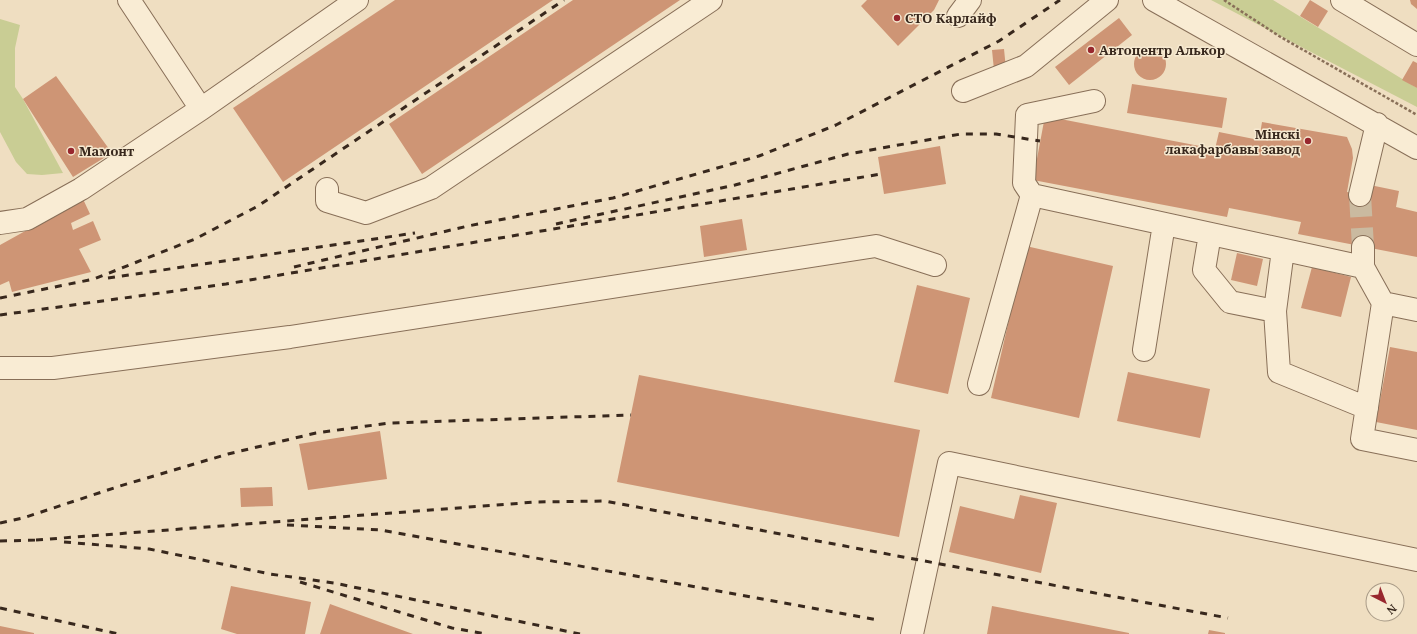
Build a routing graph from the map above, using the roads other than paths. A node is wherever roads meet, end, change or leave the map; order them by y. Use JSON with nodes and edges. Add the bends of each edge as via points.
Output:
{"nodes":[{"id":1,"x":128,"y":0,"type":"edge"},
{"id":2,"x":357,"y":0,"type":"edge"},
{"id":3,"x":711,"y":0,"type":"edge"},
{"id":4,"x":1107,"y":0,"type":"edge"},
{"id":5,"x":1154,"y":0,"type":"edge"},
{"id":6,"x":1342,"y":0,"type":"edge"},
{"id":7,"x":1417,"y":45,"type":"edge"},
{"id":8,"x":963,"y":91,"type":"dead end"},
{"id":9,"x":1094,"y":101,"type":"dead end"},
{"id":10,"x":200,"y":110,"type":"junction"},
{"id":11,"x":1377,"y":124,"type":"junction"},
{"id":12,"x":1417,"y":148,"type":"edge"},
{"id":13,"x":326,"y":190,"type":"dead end"},
{"id":14,"x":1032,"y":195,"type":"junction"},
{"id":15,"x":1360,"y":195,"type":"tunnel mouth"},
{"id":16,"x":0,"y":222,"type":"edge"},
{"id":17,"x":1164,"y":224,"type":"junction"},
{"id":18,"x":1210,"y":234,"type":"junction"},
{"id":19,"x":1283,"y":250,"type":"junction"},
{"id":20,"x":935,"y":265,"type":"dead end"},
{"id":21,"x":1384,"y":303,"type":"junction"},
{"id":22,"x":1417,"y":310,"type":"edge"},
{"id":23,"x":1275,"y":311,"type":"junction"},
{"id":24,"x":1144,"y":350,"type":"dead end"},
{"id":25,"x":0,"y":368,"type":"edge"},
{"id":26,"x":979,"y":384,"type":"dead end"},
{"id":27,"x":1367,"y":408,"type":"junction"},
{"id":28,"x":1417,"y":450,"type":"edge"},
{"id":29,"x":1417,"y":560,"type":"edge"},
{"id":30,"x":912,"y":634,"type":"edge"}],
"edges":[{"from":1,"to":10,"type":"street"},
{"from":2,"to":10,"type":"street"},
{"from":3,"to":13,"type":"street","via":[[431,188],[366,213],[327,201]]},
{"from":4,"to":8,"type":"street","via":[[1026,66]]},
{"from":5,"to":11,"type":"street"},
{"from":6,"to":7,"type":"street"},
{"from":9,"to":14,"type":"street","via":[[1027,115],[1024,183]]},
{"from":10,"to":16,"type":"street","via":[[81,189],[26,220]]},
{"from":11,"to":12,"type":"street"},
{"from":11,"to":15,"type":"street"},
{"from":14,"to":17,"type":"street"},
{"from":14,"to":26,"type":"street"},
{"from":17,"to":18,"type":"street"},
{"from":17,"to":24,"type":"street"},
{"from":18,"to":19,"type":"street"},
{"from":18,"to":23,"type":"street","via":[[1204,270],[1230,302]]},
{"from":19,"to":21,"type":"street","via":[[1363,257]]},
{"from":19,"to":23,"type":"street"},
{"from":20,"to":25,"type":"street","via":[[876,246],[290,337],[53,368]]},
{"from":21,"to":22,"type":"street"},
{"from":21,"to":27,"type":"street"},
{"from":23,"to":27,"type":"street","via":[[1279,372]]},
{"from":27,"to":28,"type":"street","via":[[1362,439]]},
{"from":29,"to":30,"type":"street","via":[[949,463]]}]}
